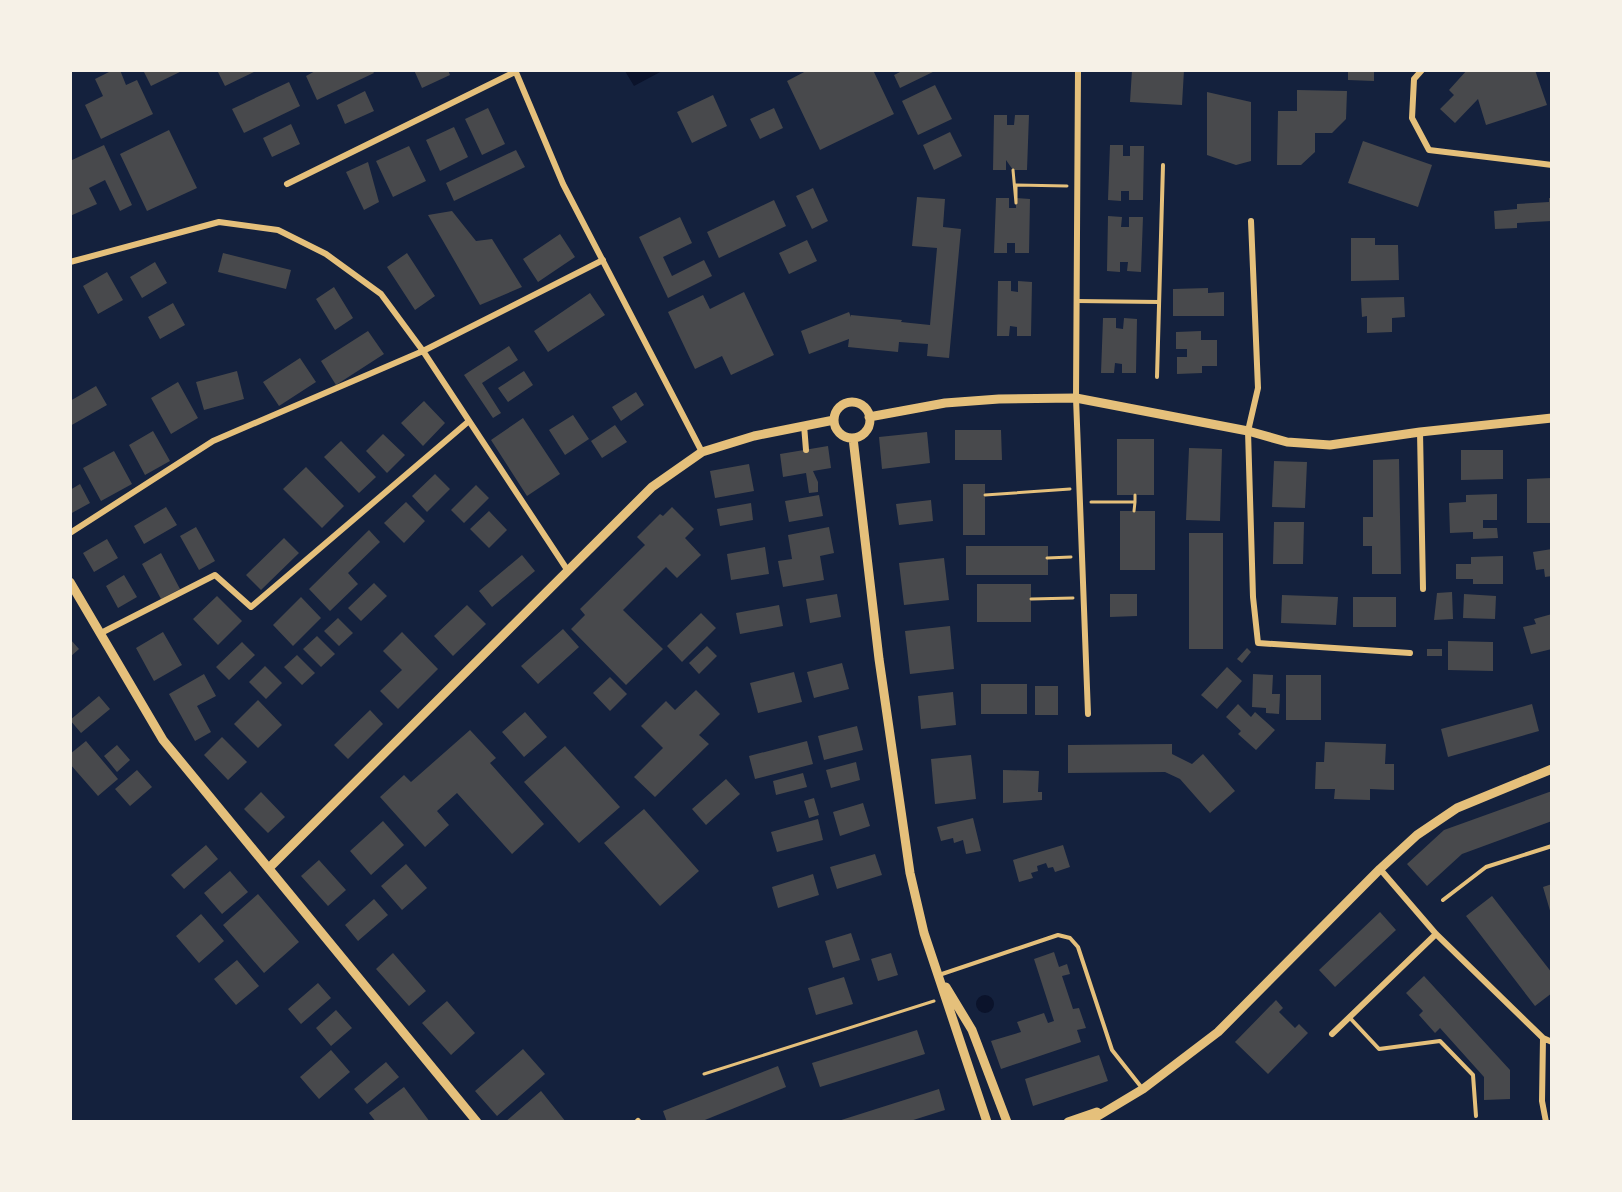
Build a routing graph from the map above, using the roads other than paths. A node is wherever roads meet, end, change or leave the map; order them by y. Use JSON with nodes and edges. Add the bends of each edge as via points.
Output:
{"nodes":[{"id":1,"x":1078,"y":70,"type":"edge"},
{"id":2,"x":1422,"y":70,"type":"edge"},
{"id":3,"x":515,"y":71,"type":"edge"},
{"id":4,"x":1163,"y":165,"type":"dead end"},
{"id":5,"x":1551,"y":165,"type":"edge"},
{"id":6,"x":287,"y":184,"type":"dead end"},
{"id":7,"x":1251,"y":221,"type":"dead end"},
{"id":8,"x":603,"y":260,"type":"junction"},
{"id":9,"x":70,"y":262,"type":"edge"},
{"id":10,"x":1076,"y":301,"type":"junction"},
{"id":11,"x":1159,"y":302,"type":"junction"},
{"id":12,"x":423,"y":351,"type":"junction"},
{"id":13,"x":1157,"y":377,"type":"dead end"},
{"id":14,"x":1076,"y":398,"type":"junction"},
{"id":15,"x":869,"y":417,"type":"junction"},
{"id":16,"x":1551,"y":418,"type":"edge"},
{"id":17,"x":834,"y":420,"type":"junction"},
{"id":18,"x":469,"y":421,"type":"junction"},
{"id":19,"x":804,"y":425,"type":"junction"},
{"id":20,"x":1248,"y":431,"type":"junction"},
{"id":21,"x":1420,"y":432,"type":"junction"},
{"id":22,"x":853,"y":438,"type":"junction"},
{"id":23,"x":806,"y":450,"type":"dead end"},
{"id":24,"x":702,"y":452,"type":"junction"},
{"id":25,"x":70,"y":533,"type":"edge"},
{"id":26,"x":568,"y":571,"type":"junction"},
{"id":27,"x":70,"y":582,"type":"edge"},
{"id":28,"x":1423,"y":590,"type":"dead end"},
{"id":29,"x":101,"y":633,"type":"junction"},
{"id":30,"x":1410,"y":653,"type":"dead end"},
{"id":31,"x":1088,"y":714,"type":"dead end"},
{"id":32,"x":1551,"y":768,"type":"edge"},
{"id":33,"x":1551,"y":846,"type":"edge"},
{"id":34,"x":269,"y":868,"type":"junction"},
{"id":35,"x":1380,"y":869,"type":"junction"},
{"id":36,"x":1443,"y":900,"type":"dead end"},
{"id":37,"x":1436,"y":934,"type":"junction"},
{"id":38,"x":938,"y":975,"type":"junction"},
{"id":39,"x":1350,"y":1017,"type":"junction"},
{"id":40,"x":1332,"y":1034,"type":"dead end"},
{"id":41,"x":1543,"y":1038,"type":"junction"},
{"id":42,"x":1551,"y":1042,"type":"edge"},
{"id":43,"x":1143,"y":1089,"type":"junction"},
{"id":44,"x":1105,"y":1109,"type":"junction"},
{"id":45,"x":1476,"y":1116,"type":"dead end"},
{"id":46,"x":477,"y":1122,"type":"edge"},
{"id":47,"x":987,"y":1122,"type":"edge"},
{"id":48,"x":1007,"y":1122,"type":"edge"},
{"id":49,"x":1068,"y":1122,"type":"edge"},
{"id":50,"x":1088,"y":1122,"type":"edge"},
{"id":51,"x":1546,"y":1122,"type":"edge"}],
"edges":[{"from":1,"to":10,"type":"street"},
{"from":2,"to":5,"type":"street","via":[[1414,79],[1413,118],[1429,150]]},
{"from":3,"to":6,"type":"street"},
{"from":3,"to":8,"type":"street","via":[[559,175]]},
{"from":4,"to":11,"type":"lane"},
{"from":7,"to":20,"type":"street","via":[[1258,388]]},
{"from":8,"to":12,"type":"street"},
{"from":8,"to":24,"type":"street"},
{"from":9,"to":12,"type":"street","via":[[219,222],[278,230],[326,254],[381,294]]},
{"from":10,"to":11,"type":"lane"},
{"from":10,"to":14,"type":"street"},
{"from":11,"to":13,"type":"lane"},
{"from":12,"to":18,"type":"street"},
{"from":12,"to":25,"type":"street","via":[[213,441]]},
{"from":14,"to":15,"type":"street","via":[[945,403]]},
{"from":14,"to":20,"type":"street"},
{"from":14,"to":31,"type":"street"},
{"from":15,"to":17,"type":"street","via":[[862,405],[848,402],[839,407]]},
{"from":15,"to":22,"type":"street","via":[[866,431]]},
{"from":16,"to":21,"type":"street"},
{"from":17,"to":19,"type":"street"},
{"from":17,"to":22,"type":"street","via":[[838,431]]},
{"from":18,"to":26,"type":"street"},
{"from":18,"to":29,"type":"street","via":[[251,607],[215,575]]},
{"from":19,"to":23,"type":"street"},
{"from":19,"to":24,"type":"street"},
{"from":20,"to":21,"type":"street","via":[[1287,442],[1330,445]]},
{"from":20,"to":30,"type":"street","via":[[1252,597],[1258,643]]},
{"from":21,"to":28,"type":"street"},
{"from":22,"to":38,"type":"street","via":[[910,873]]},
{"from":24,"to":26,"type":"street","via":[[652,487]]},
{"from":26,"to":34,"type":"street"},
{"from":27,"to":29,"type":"street"},
{"from":29,"to":34,"type":"street","via":[[163,740]]},
{"from":32,"to":35,"type":"street","via":[[1457,808],[1417,835]]},
{"from":33,"to":36,"type":"lane","via":[[1486,867]]},
{"from":34,"to":46,"type":"street"},
{"from":35,"to":37,"type":"street"},
{"from":35,"to":43,"type":"street","via":[[1218,1032]]},
{"from":37,"to":39,"type":"street"},
{"from":37,"to":41,"type":"street"},
{"from":38,"to":43,"type":"lane","via":[[1058,934],[1070,938],[1078,947],[1112,1050]]},
{"from":38,"to":47,"type":"street"},
{"from":38,"to":48,"type":"street","via":[[972,1030]]},
{"from":39,"to":40,"type":"street"},
{"from":39,"to":45,"type":"lane","via":[[1379,1049],[1440,1041],[1473,1075]]},
{"from":41,"to":42,"type":"street"},
{"from":41,"to":51,"type":"street","via":[[1542,1101]]},
{"from":43,"to":44,"type":"street"},
{"from":44,"to":49,"type":"street"},
{"from":44,"to":50,"type":"street"}]}
